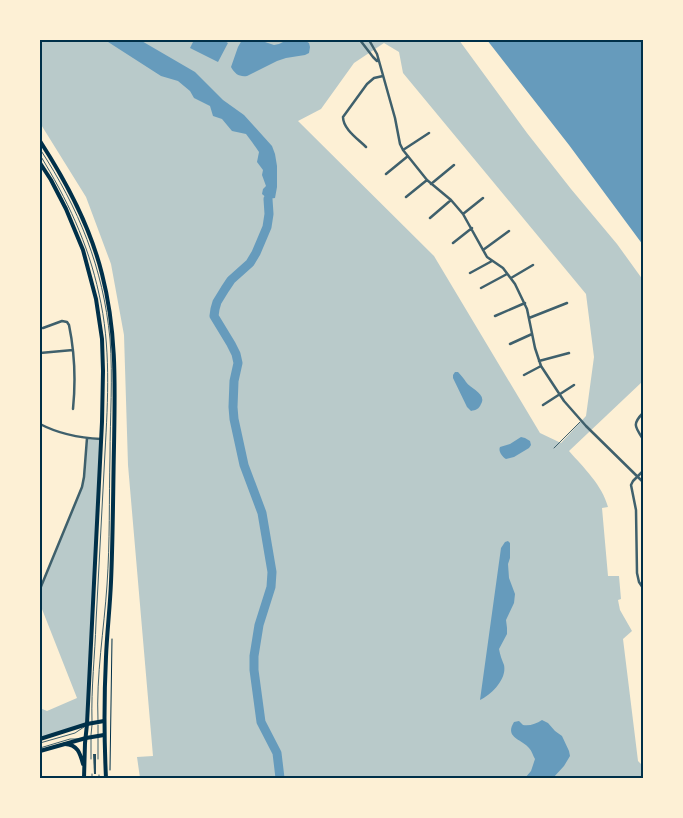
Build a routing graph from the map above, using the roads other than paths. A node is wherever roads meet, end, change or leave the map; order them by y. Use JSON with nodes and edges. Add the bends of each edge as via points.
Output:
{"nodes":[{"id":1,"x":360,"y":40,"type":"edge"},
{"id":2,"x":369,"y":40,"type":"edge"},
{"id":3,"x":379,"y":62,"type":"junction"},
{"id":4,"x":383,"y":76,"type":"junction"},
{"id":5,"x":429,"y":133,"type":"dead end"},
{"id":6,"x":40,"y":142,"type":"edge"},
{"id":7,"x":366,"y":147,"type":"dead end"},
{"id":8,"x":40,"y":149,"type":"edge"},
{"id":9,"x":403,"y":150,"type":"junction"},
{"id":10,"x":40,"y":155,"type":"edge"},
{"id":11,"x":408,"y":156,"type":"junction"},
{"id":12,"x":40,"y":163,"type":"edge"},
{"id":13,"x":454,"y":165,"type":"dead end"},
{"id":14,"x":386,"y":174,"type":"dead end"},
{"id":15,"x":428,"y":180,"type":"junction"},
{"id":16,"x":431,"y":184,"type":"junction"},
{"id":17,"x":406,"y":197,"type":"dead end"},
{"id":18,"x":483,"y":198,"type":"dead end"},
{"id":19,"x":451,"y":200,"type":"junction"},
{"id":20,"x":463,"y":214,"type":"junction"},
{"id":21,"x":430,"y":218,"type":"dead end"},
{"id":22,"x":472,"y":228,"type":"junction"},
{"id":23,"x":509,"y":230,"type":"dead end"},
{"id":24,"x":452,"y":243,"type":"dead end"},
{"id":25,"x":483,"y":250,"type":"junction"},
{"id":26,"x":492,"y":261,"type":"junction"},
{"id":27,"x":533,"y":265,"type":"dead end"},
{"id":28,"x":470,"y":272,"type":"dead end"},
{"id":29,"x":508,"y":274,"type":"junction"},
{"id":30,"x":510,"y":278,"type":"junction"},
{"id":31,"x":481,"y":288,"type":"dead end"},
{"id":32,"x":567,"y":302,"type":"dead end"},
{"id":33,"x":525,"y":303,"type":"junction"},
{"id":34,"x":495,"y":316,"type":"dead end"},
{"id":35,"x":529,"y":318,"type":"junction"},
{"id":36,"x":43,"y":328,"type":"dead end"},
{"id":37,"x":532,"y":334,"type":"junction"},
{"id":38,"x":510,"y":344,"type":"dead end"},
{"id":39,"x":73,"y":350,"type":"junction"},
{"id":40,"x":40,"y":353,"type":"edge"},
{"id":41,"x":569,"y":353,"type":"dead end"},
{"id":42,"x":539,"y":360,"type":"junction"},
{"id":43,"x":541,"y":366,"type":"junction"},
{"id":44,"x":524,"y":375,"type":"dead end"},
{"id":45,"x":574,"y":386,"type":"dead end"},
{"id":46,"x":559,"y":395,"type":"junction"},
{"id":47,"x":543,"y":405,"type":"dead end"},
{"id":48,"x":72,"y":408,"type":"dead end"},
{"id":49,"x":643,"y":413,"type":"edge"},
{"id":50,"x":581,"y":421,"type":"junction"},
{"id":51,"x":40,"y":424,"type":"edge"},
{"id":52,"x":87,"y":438,"type":"junction"},
{"id":53,"x":101,"y":439,"type":"junction"},
{"id":54,"x":643,"y":439,"type":"edge"},
{"id":55,"x":554,"y":448,"type":"dead end"},
{"id":56,"x":643,"y":471,"type":"edge"},
{"id":57,"x":638,"y":477,"type":"junction"},
{"id":58,"x":643,"y":482,"type":"edge"},
{"id":59,"x":40,"y":588,"type":"edge"},
{"id":60,"x":643,"y":588,"type":"edge"},
{"id":61,"x":104,"y":721,"type":"junction"},
{"id":62,"x":98,"y":723,"type":"junction"},
{"id":63,"x":90,"y":724,"type":"junction"},
{"id":64,"x":102,"y":736,"type":"junction"},
{"id":65,"x":91,"y":737,"type":"junction"},
{"id":66,"x":86,"y":738,"type":"junction"},
{"id":67,"x":40,"y":739,"type":"edge"},
{"id":68,"x":40,"y":743,"type":"edge"},
{"id":69,"x":65,"y":744,"type":"junction"},
{"id":70,"x":40,"y":749,"type":"edge"},
{"id":71,"x":91,"y":759,"type":"dead end"},
{"id":72,"x":98,"y":759,"type":"dead end"},
{"id":73,"x":84,"y":769,"type":"junction"},
{"id":74,"x":92,"y":774,"type":"dead end"},
{"id":75,"x":99,"y":775,"type":"dead end"},
{"id":76,"x":84,"y":778,"type":"edge"},
{"id":77,"x":92,"y":778,"type":"edge"},
{"id":78,"x":99,"y":778,"type":"edge"},
{"id":79,"x":106,"y":778,"type":"edge"}],
"edges":[{"from":1,"to":3,"type":"street"},
{"from":2,"to":3,"type":"street"},
{"from":3,"to":4,"type":"street"},
{"from":4,"to":7,"type":"street","via":[[366,84],[343,117],[343,122]]},
{"from":4,"to":9,"type":"street"},
{"from":5,"to":9,"type":"street"},
{"from":6,"to":61,"type":"main road","via":[[67,185],[86,226],[102,274],[113,331],[112,579]]},
{"from":8,"to":62,"type":"lane","via":[[70,199],[89,244],[103,292],[110,340],[108,566],[98,682]]},
{"from":9,"to":11,"type":"street"},
{"from":10,"to":63,"type":"lane","via":[[65,198],[89,255],[100,294],[107,347],[106,441]]},
{"from":11,"to":14,"type":"street"},
{"from":11,"to":15,"type":"street"},
{"from":12,"to":53,"type":"main road","via":[[72,223],[94,289],[103,359]]},
{"from":13,"to":16,"type":"street"},
{"from":15,"to":16,"type":"street"},
{"from":15,"to":17,"type":"street"},
{"from":16,"to":19,"type":"street"},
{"from":18,"to":20,"type":"street"},
{"from":19,"to":20,"type":"street"},
{"from":19,"to":21,"type":"street"},
{"from":20,"to":22,"type":"street"},
{"from":22,"to":24,"type":"street"},
{"from":22,"to":25,"type":"street"},
{"from":23,"to":25,"type":"street"},
{"from":25,"to":26,"type":"street"},
{"from":26,"to":28,"type":"street"},
{"from":26,"to":29,"type":"street"},
{"from":27,"to":30,"type":"street"},
{"from":29,"to":30,"type":"street"},
{"from":29,"to":31,"type":"street"},
{"from":30,"to":33,"type":"street"},
{"from":32,"to":35,"type":"street"},
{"from":33,"to":34,"type":"street"},
{"from":33,"to":35,"type":"street"},
{"from":35,"to":37,"type":"street"},
{"from":36,"to":39,"type":"street","via":[[67,322]]},
{"from":37,"to":38,"type":"street"},
{"from":37,"to":42,"type":"street"},
{"from":39,"to":40,"type":"street"},
{"from":39,"to":48,"type":"street","via":[[75,380]]},
{"from":41,"to":42,"type":"street"},
{"from":42,"to":43,"type":"street"},
{"from":43,"to":44,"type":"street"},
{"from":43,"to":46,"type":"street"},
{"from":45,"to":46,"type":"street"},
{"from":46,"to":47,"type":"street"},
{"from":46,"to":50,"type":"street"},
{"from":49,"to":54,"type":"street","via":[[635,426]]},
{"from":50,"to":55,"type":"lane"},
{"from":50,"to":57,"type":"street"},
{"from":51,"to":52,"type":"street","via":[[66,435]]},
{"from":52,"to":53,"type":"street"},
{"from":52,"to":59,"type":"street","via":[[82,487]]},
{"from":53,"to":63,"type":"main road"},
{"from":56,"to":57,"type":"street"},
{"from":57,"to":58,"type":"street"},
{"from":57,"to":60,"type":"street","via":[[631,488],[636,510],[637,573]]},
{"from":61,"to":62,"type":"main road"},
{"from":61,"to":64,"type":"main road"},
{"from":62,"to":63,"type":"main road"},
{"from":62,"to":64,"type":"lane"},
{"from":63,"to":65,"type":"lane"},
{"from":63,"to":66,"type":"main road"},
{"from":63,"to":67,"type":"main road"},
{"from":63,"to":68,"type":"lane","via":[[76,733]]},
{"from":64,"to":65,"type":"main road"},
{"from":64,"to":72,"type":"lane"},
{"from":64,"to":79,"type":"main road"},
{"from":65,"to":66,"type":"main road"},
{"from":65,"to":71,"type":"lane"},
{"from":66,"to":69,"type":"main road"},
{"from":66,"to":70,"type":"lane"},
{"from":66,"to":73,"type":"main road"},
{"from":69,"to":70,"type":"main road"},
{"from":69,"to":73,"type":"main road","via":[[77,748]]},
{"from":73,"to":76,"type":"main road"},
{"from":74,"to":77,"type":"lane"},
{"from":75,"to":78,"type":"lane"}]}
